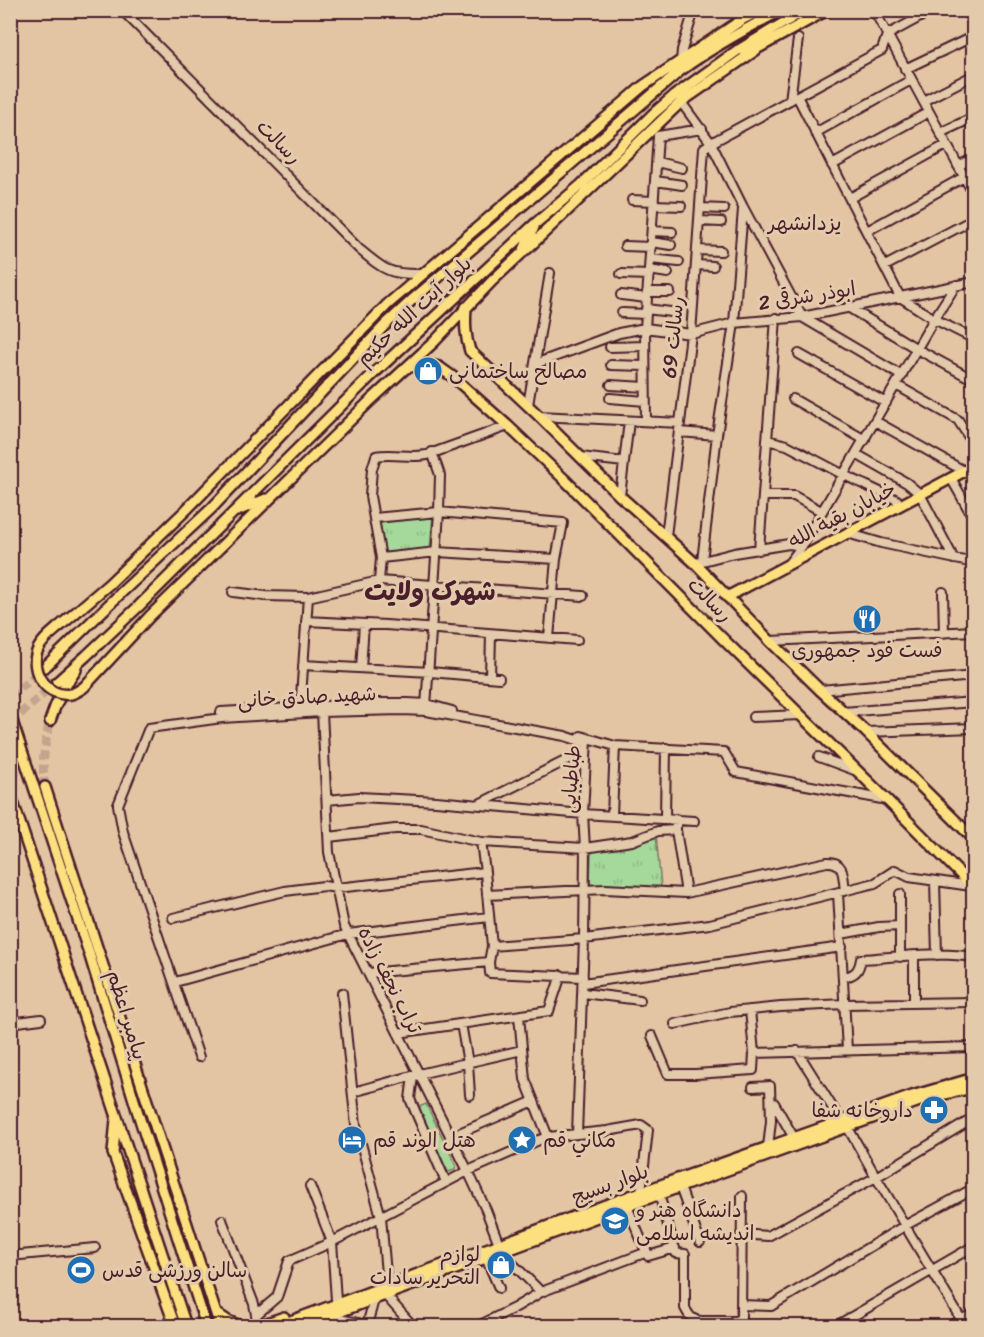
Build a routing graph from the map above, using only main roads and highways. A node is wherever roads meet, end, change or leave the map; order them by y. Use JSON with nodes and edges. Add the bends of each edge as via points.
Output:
{"nodes":[{"id":1,"x":761,"y":10,"type":"edge"},
{"id":2,"x":782,"y":10,"type":"edge"},
{"id":3,"x":805,"y":10,"type":"edge"},
{"id":4,"x":827,"y":10,"type":"edge"},
{"id":5,"x":744,"y":15,"type":"edge"},
{"id":6,"x":758,"y":48,"type":"junction"},
{"id":7,"x":738,"y":50,"type":"junction"},
{"id":8,"x":681,"y":65,"type":"junction"},
{"id":9,"x":552,"y":164,"type":"junction"},
{"id":10,"x":512,"y":215,"type":"junction"},
{"id":11,"x":536,"y":223,"type":"junction"},
{"id":12,"x":523,"y":252,"type":"junction"},
{"id":13,"x":466,"y":308,"type":"junction"},
{"id":14,"x":406,"y":368,"type":"junction"},
{"id":15,"x":974,"y":466,"type":"edge"},
{"id":16,"x":272,"y":497,"type":"junction"},
{"id":17,"x":232,"y":513,"type":"junction"},
{"id":18,"x":726,"y":597,"type":"junction"},
{"id":19,"x":86,"y":656,"type":"junction"},
{"id":20,"x":45,"y":667,"type":"tunnel mouth"},
{"id":21,"x":57,"y":682,"type":"tunnel mouth"},
{"id":22,"x":10,"y":715,"type":"edge"},
{"id":23,"x":50,"y":721,"type":"tunnel mouth"},
{"id":24,"x":45,"y":787,"type":"tunnel mouth"},
{"id":25,"x":10,"y":793,"type":"edge"},
{"id":26,"x":974,"y":839,"type":"edge"},
{"id":27,"x":972,"y":886,"type":"edge"},
{"id":28,"x":89,"y":953,"type":"junction"},
{"id":29,"x":100,"y":957,"type":"junction"},
{"id":30,"x":974,"y":1076,"type":"edge"},
{"id":31,"x":961,"y":1086,"type":"junction"},
{"id":32,"x":974,"y":1088,"type":"edge"},
{"id":33,"x":137,"y":1110,"type":"junction"},
{"id":34,"x":117,"y":1113,"type":"junction"},
{"id":35,"x":845,"y":1124,"type":"junction"},
{"id":36,"x":157,"y":1130,"type":"junction"},
{"id":37,"x":751,"y":1157,"type":"junction"},
{"id":38,"x":740,"y":1161,"type":"junction"},
{"id":39,"x":500,"y":1248,"type":"junction"},
{"id":40,"x":340,"y":1308,"type":"junction"},
{"id":41,"x":216,"y":1313,"type":"junction"},
{"id":42,"x":175,"y":1326,"type":"edge"},
{"id":43,"x":186,"y":1326,"type":"edge"},
{"id":44,"x":206,"y":1326,"type":"edge"},
{"id":45,"x":220,"y":1326,"type":"edge"},
{"id":46,"x":240,"y":1326,"type":"edge"},
{"id":47,"x":258,"y":1326,"type":"edge"},
{"id":48,"x":277,"y":1326,"type":"edge"},
{"id":49,"x":301,"y":1326,"type":"edge"},
{"id":50,"x":319,"y":1326,"type":"edge"}],
"edges":[{"from":1,"to":5,"type":"main road"},
{"from":2,"to":8,"type":"main road","name":"بلوار آیت الله حکیم"},
{"from":3,"to":7,"type":"main road"},
{"from":4,"to":6,"type":"main road","name":"بلوار آیت الله حکیم"},
{"from":5,"to":8,"type":"main road"},
{"from":6,"to":7,"type":"main road","name":"بلوار آیت الله حکیم"},
{"from":6,"to":12,"type":"main road","via":[[681,102]]},
{"from":7,"to":11,"type":"main road","name":"بلوار آیت الله حکیم","via":[[654,113]]},
{"from":8,"to":9,"type":"main road","via":[[643,86]]},
{"from":8,"to":10,"type":"main road","name":"بلوار آیت الله حکیم"},
{"from":9,"to":10,"type":"main road","via":[[517,202]]},
{"from":9,"to":16,"type":"main road","bridge":true,"via":[[388,304],[185,511],[46,638],[35,665],[46,687],[72,694],[84,687],[150,616]]},
{"from":10,"to":20,"type":"main road","name":"بلوار آیت الله حکیم","via":[[385,325],[212,508]]},
{"from":11,"to":12,"type":"main road"},
{"from":11,"to":17,"type":"main road","name":"بلوار آیت الله حکیم","via":[[373,374]]},
{"from":12,"to":13,"type":"main road"},
{"from":13,"to":14,"type":"main road"},
{"from":13,"to":18,"type":"main road","name":"رسالت","via":[[464,325],[470,351],[620,496],[698,562]]},
{"from":14,"to":16,"type":"main road"},
{"from":14,"to":27,"type":"main road","name":"رسالت","via":[[423,364],[439,367],[508,426]]},
{"from":15,"to":18,"type":"main road","name":"خیابان بقیة الله"},
{"from":16,"to":17,"type":"main road"},
{"from":17,"to":19,"type":"main road","name":"بلوار آیت الله حکیم"},
{"from":18,"to":26,"type":"main road","name":"رسالت"},
{"from":19,"to":21,"type":"main road","name":"بلوار آیت الله حکیم"},
{"from":19,"to":23,"type":"main road","via":[[64,686]]},
{"from":22,"to":28,"type":"main road","name":"پیامبر اعظم"},
{"from":24,"to":29,"type":"main road"},
{"from":25,"to":34,"type":"main road","name":"پیامبر اعظم"},
{"from":28,"to":29,"type":"main road"},
{"from":28,"to":33,"type":"main road","name":"پیامبر اعظم"},
{"from":29,"to":36,"type":"main road"},
{"from":30,"to":31,"type":"main road"},
{"from":31,"to":32,"type":"main road","name":"بلوار بسیج"},
{"from":31,"to":35,"type":"main road","name":"بلوار بسیج"},
{"from":33,"to":36,"type":"main road"},
{"from":33,"to":44,"type":"main road","name":"پیامبر اعظم"},
{"from":34,"to":42,"type":"main road","via":[[113,1154]]},
{"from":34,"to":43,"type":"main road","name":"پیامبر اعظم"},
{"from":35,"to":37,"type":"main road","name":"بلوار بسیج"},
{"from":35,"to":37,"type":"main road","name":"بلوار بسیج","via":[[768,1147]]},
{"from":36,"to":41,"type":"main road"},
{"from":37,"to":38,"type":"main road","name":"بلوار بسیج"},
{"from":38,"to":39,"type":"main road","name":"بلوار بسیج","via":[[627,1206]]},
{"from":38,"to":39,"type":"main road","name":"بلوار بسیج","via":[[641,1192]]},
{"from":39,"to":40,"type":"main road","name":"بلوار بسیج","via":[[387,1285]]},
{"from":39,"to":40,"type":"main road","name":"بلوار بسیج","via":[[486,1258],[386,1296]]},
{"from":40,"to":47,"type":"main road","via":[[305,1309]]},
{"from":40,"to":48,"type":"main road","name":"بلوار بسیج"},
{"from":40,"to":49,"type":"main road","name":"بلوار بسیج"},
{"from":40,"to":50,"type":"main road"},
{"from":41,"to":45,"type":"main road"},
{"from":41,"to":46,"type":"main road"}]}
